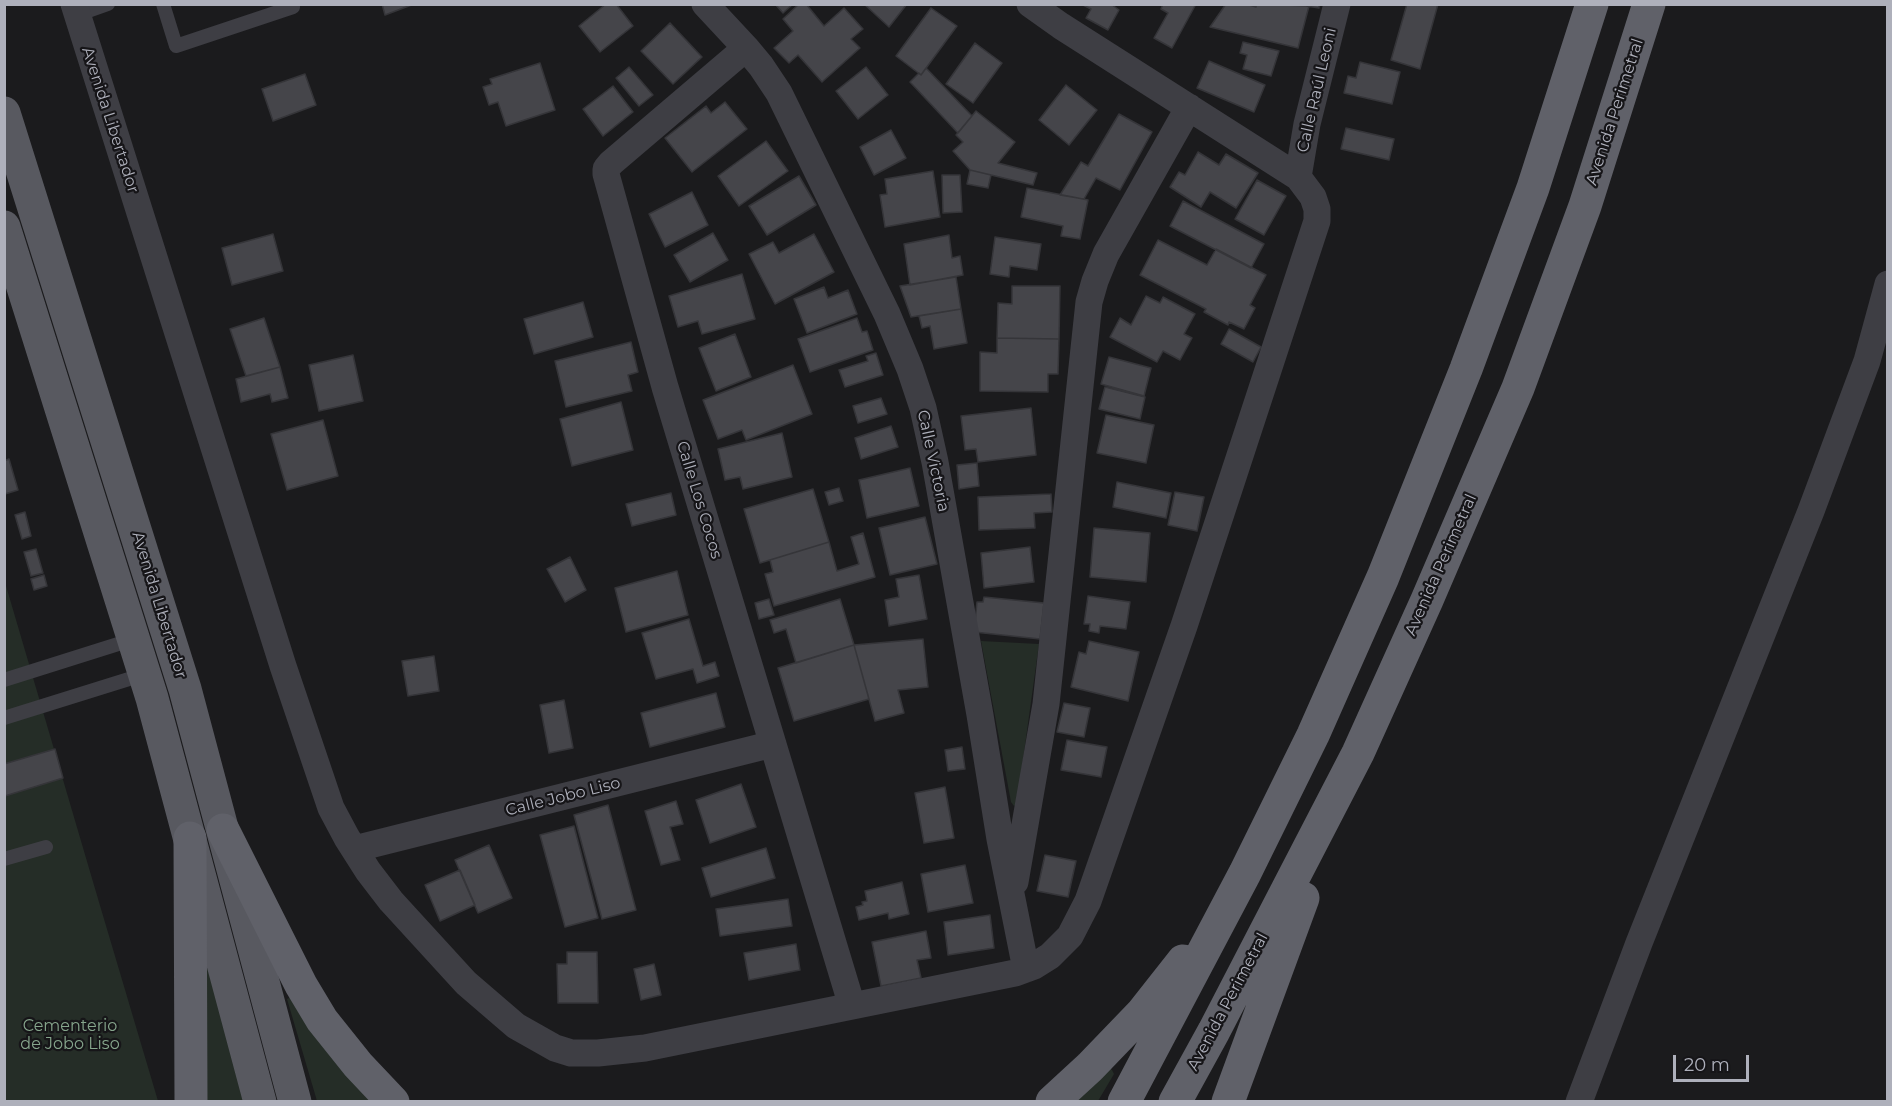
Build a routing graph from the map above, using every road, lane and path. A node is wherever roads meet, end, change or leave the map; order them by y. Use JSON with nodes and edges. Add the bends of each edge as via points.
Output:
{"nodes":[{"id":1,"x":108,"y":4,"type":"edge"},
{"id":2,"x":163,"y":4,"type":"edge"},
{"id":3,"x":292,"y":4,"type":"edge"},
{"id":4,"x":705,"y":4,"type":"edge"},
{"id":5,"x":1030,"y":4,"type":"edge"},
{"id":6,"x":1336,"y":4,"type":"edge"},
{"id":7,"x":1592,"y":4,"type":"edge"},
{"id":8,"x":1649,"y":4,"type":"edge"},
{"id":9,"x":75,"y":10,"type":"edge"},
{"id":10,"x":746,"y":48,"type":"junction"},
{"id":11,"x":1189,"y":107,"type":"junction"},
{"id":12,"x":4,"y":113,"type":"edge"},
{"id":13,"x":1298,"y":177,"type":"junction"},
{"id":14,"x":4,"y":227,"type":"edge"},
{"id":15,"x":1887,"y":284,"type":"edge"},
{"id":16,"x":134,"y":639,"type":"junction"},
{"id":17,"x":145,"y":674,"type":"junction"},
{"id":18,"x":4,"y":680,"type":"edge"},
{"id":19,"x":4,"y":718,"type":"edge"},
{"id":20,"x":773,"y":744,"type":"junction"},
{"id":21,"x":1358,"y":753,"type":"junction"},
{"id":22,"x":223,"y":830,"type":"junction"},
{"id":23,"x":190,"y":838,"type":"junction"},
{"id":24,"x":46,"y":847,"type":"dead end"},
{"id":25,"x":354,"y":849,"type":"junction"},
{"id":26,"x":4,"y":859,"type":"edge"},
{"id":27,"x":1245,"y":873,"type":"junction"},
{"id":28,"x":1012,"y":898,"type":"junction"},
{"id":29,"x":1026,"y":969,"type":"junction"},
{"id":30,"x":852,"y":1006,"type":"junction"},
{"id":31,"x":191,"y":1101,"type":"edge"},
{"id":32,"x":260,"y":1101,"type":"edge"},
{"id":33,"x":295,"y":1101,"type":"edge"},
{"id":34,"x":393,"y":1101,"type":"edge"},
{"id":35,"x":1052,"y":1101,"type":"edge"},
{"id":36,"x":1124,"y":1101,"type":"edge"},
{"id":37,"x":1175,"y":1101,"type":"edge"},
{"id":38,"x":1228,"y":1101,"type":"edge"},
{"id":39,"x":1580,"y":1101,"type":"edge"}],
"edges":[{"from":1,"to":9,"type":"lane"},
{"from":2,"to":3,"type":"lane","via":[[176,46],[293,8]]},
{"from":4,"to":10,"type":"street","name":"Calle Victoria"},
{"from":5,"to":11,"type":"street"},
{"from":6,"to":13,"type":"street","name":"Calle Raúl Leoni"},
{"from":7,"to":27,"type":"highway","via":[[1533,188],[1383,577],[1313,735]]},
{"from":8,"to":21,"type":"highway","name":"Avenida Perimetral","via":[[1585,206],[1518,388]]},
{"from":9,"to":25,"type":"street","name":"Avenida Libertador","via":[[283,666],[331,808]]},
{"from":10,"to":20,"type":"street","name":"Calle Los Cocos","via":[[611,163],[606,174],[665,387]]},
{"from":10,"to":28,"type":"street","name":"Calle Victoria","via":[[779,93],[804,141],[888,314],[923,408]]},
{"from":11,"to":13,"type":"street"},
{"from":11,"to":28,"type":"street","via":[[1106,254],[1089,302],[1046,704]]},
{"from":12,"to":22,"type":"main road","name":"Avenida Libertador","via":[[185,689]]},
{"from":13,"to":29,"type":"street","name":"Avenida Libertador","via":[[1313,197],[1317,220],[1180,637],[1088,901],[1070,936],[1050,956]]},
{"from":14,"to":16,"type":"main road","name":"Avenida Libertador"},
{"from":15,"to":39,"type":"street","via":[[1867,361],[1811,511]]},
{"from":16,"to":17,"type":"main road","name":"Avenida Libertador"},
{"from":16,"to":18,"type":"lane"},
{"from":17,"to":19,"type":"lane"},
{"from":17,"to":23,"type":"main road","name":"Avenida Libertador"},
{"from":20,"to":25,"type":"street","name":"Calle Jobo Liso"},
{"from":20,"to":30,"type":"street","name":"Calle Los Cocos"},
{"from":21,"to":37,"type":"highway","name":"Avenida Perimetral"},
{"from":21,"to":38,"type":"highway"},
{"from":22,"to":33,"type":"main road","name":"Avenida Libertador"},
{"from":22,"to":34,"type":"highway","via":[[322,1020]]},
{"from":23,"to":31,"type":"highway"},
{"from":23,"to":32,"type":"main road","name":"Avenida Libertador"},
{"from":24,"to":26,"type":"lane"},
{"from":25,"to":30,"type":"street","name":"Avenida Libertador","via":[[390,901],[466,983],[516,1026],[555,1048],[571,1053],[598,1053],[645,1048]]},
{"from":27,"to":35,"type":"highway","via":[[1142,1013]]},
{"from":27,"to":36,"type":"highway"},
{"from":28,"to":29,"type":"street","name":"Calle Victoria"},
{"from":29,"to":30,"type":"street","name":"Avenida Libertador"}]}
